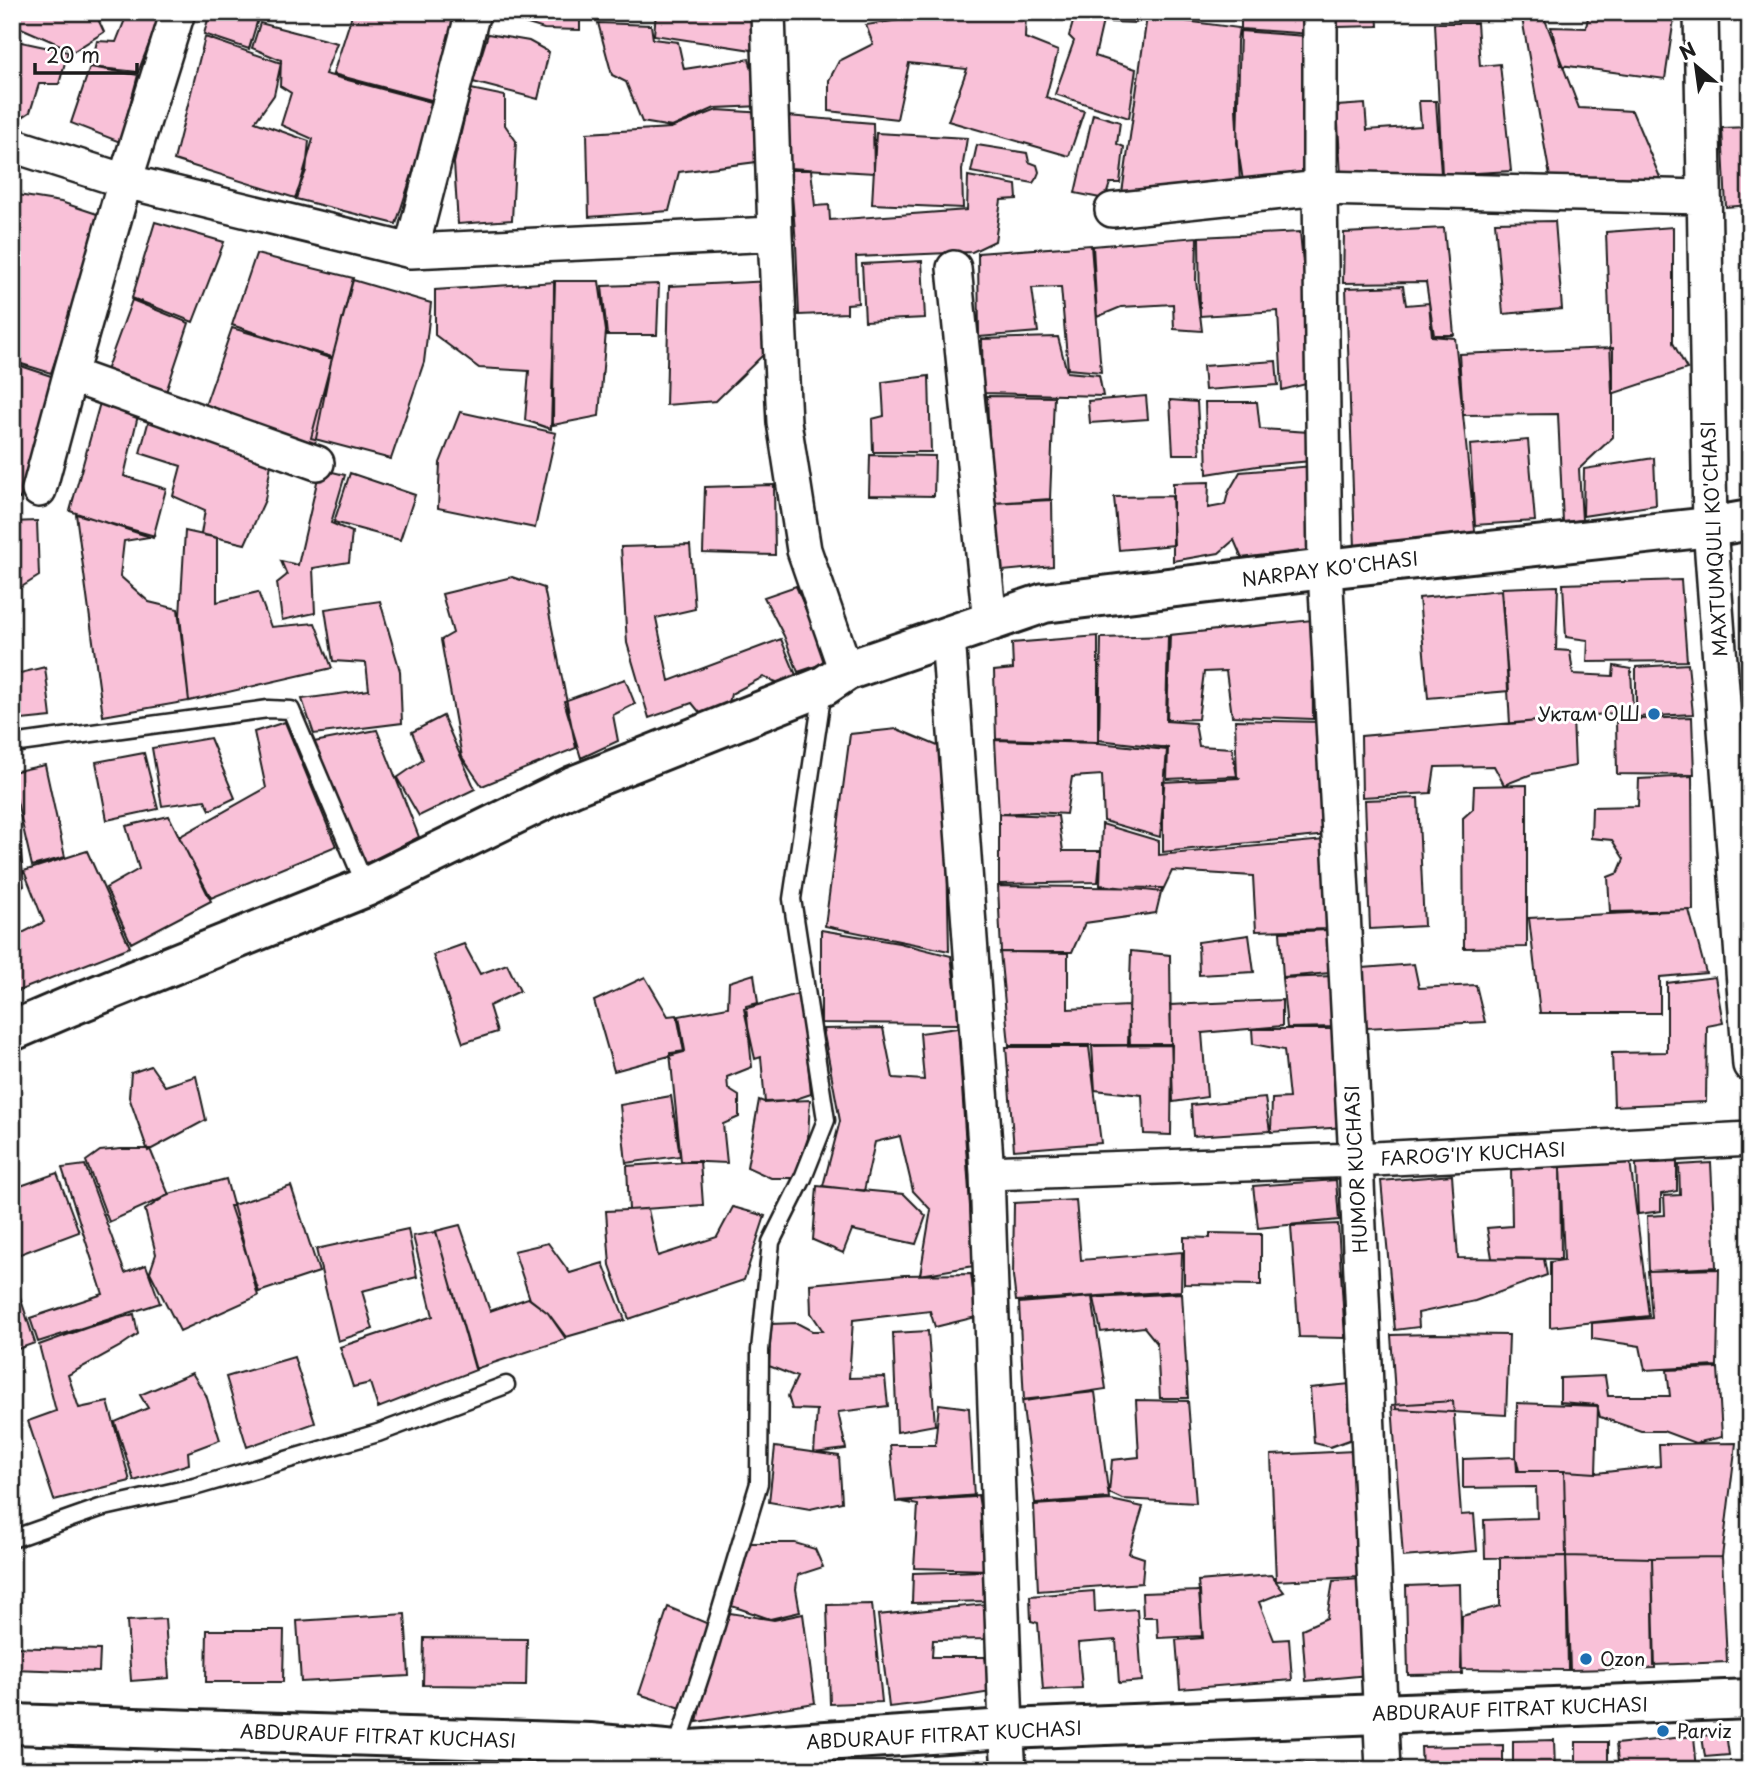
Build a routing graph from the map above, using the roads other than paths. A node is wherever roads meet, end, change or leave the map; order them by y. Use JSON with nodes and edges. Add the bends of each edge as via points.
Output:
{"nodes":[{"id":1,"x":178,"y":12,"type":"edge"},
{"id":2,"x":473,"y":12,"type":"edge"},
{"id":3,"x":768,"y":12,"type":"edge"},
{"id":4,"x":1320,"y":12,"type":"edge"},
{"id":5,"x":1701,"y":12,"type":"edge"},
{"id":6,"x":12,"y":145,"type":"edge"},
{"id":7,"x":125,"y":181,"type":"junction"},
{"id":8,"x":1320,"y":188,"type":"junction"},
{"id":9,"x":1704,"y":197,"type":"junction"},
{"id":10,"x":1112,"y":210,"type":"dead end"},
{"id":11,"x":775,"y":234,"type":"junction"},
{"id":12,"x":411,"y":251,"type":"junction"},
{"id":13,"x":954,"y":268,"type":"dead end"},
{"id":14,"x":70,"y":375,"type":"junction"},
{"id":15,"x":317,"y":463,"type":"dead end"},
{"id":16,"x":39,"y":490,"type":"dead end"},
{"id":17,"x":1726,"y":524,"type":"edge"},
{"id":18,"x":1325,"y":569,"type":"junction"},
{"id":19,"x":990,"y":622,"type":"junction"},
{"id":20,"x":948,"y":636,"type":"junction"},
{"id":21,"x":835,"y":678,"type":"junction"},
{"id":22,"x":12,"y":744,"type":"edge"},
{"id":23,"x":366,"y":887,"type":"junction"},
{"id":24,"x":12,"y":1031,"type":"edge"},
{"id":25,"x":1750,"y":1065,"type":"edge"},
{"id":26,"x":1750,"y":1139,"type":"edge"},
{"id":27,"x":1356,"y":1160,"type":"junction"},
{"id":28,"x":987,"y":1173,"type":"junction"},
{"id":29,"x":506,"y":1385,"type":"dead end"},
{"id":30,"x":12,"y":1539,"type":"edge"},
{"id":31,"x":1750,"y":1699,"type":"edge"},
{"id":32,"x":1379,"y":1714,"type":"junction"},
{"id":33,"x":12,"y":1724,"type":"edge"},
{"id":34,"x":1006,"y":1729,"type":"junction"},
{"id":35,"x":592,"y":1756,"type":"edge"},
{"id":36,"x":674,"y":1760,"type":"edge"},
{"id":37,"x":1009,"y":1770,"type":"edge"},
{"id":38,"x":1382,"y":1770,"type":"edge"}],
"edges":[{"from":1,"to":7,"type":"street"},
{"from":2,"to":12,"type":"street"},
{"from":3,"to":11,"type":"street"},
{"from":4,"to":8,"type":"street","name":"HUMOR KUCHASI"},
{"from":5,"to":9,"type":"street","name":"MAXTUMQULI KO'CHASI"},
{"from":6,"to":7,"type":"street"},
{"from":7,"to":12,"type":"street"},
{"from":7,"to":14,"type":"street"},
{"from":8,"to":9,"type":"street"},
{"from":8,"to":10,"type":"street"},
{"from":8,"to":18,"type":"street","name":"HUMOR KUCHASI"},
{"from":9,"to":17,"type":"street","name":"MAXTUMQULI KO'CHASI"},
{"from":11,"to":12,"type":"street"},
{"from":11,"to":21,"type":"street","via":[[784,422],[804,550]]},
{"from":13,"to":19,"type":"street"},
{"from":14,"to":15,"type":"street"},
{"from":14,"to":16,"type":"street"},
{"from":17,"to":18,"type":"street","name":"NARPAY KO'CHASI"},
{"from":17,"to":25,"type":"street","name":"MAXTUMQULI KO'CHASI"},
{"from":18,"to":19,"type":"street","name":"NARPAY KO'CHASI","via":[[1044,603]]},
{"from":18,"to":27,"type":"street","name":"HUMOR KUCHASI"},
{"from":19,"to":20,"type":"street","name":"NARPAY KO'CHASI"},
{"from":20,"to":21,"type":"street","name":"NARPAY KO'CHASI"},
{"from":20,"to":28,"type":"street"},
{"from":21,"to":23,"type":"street","name":"NARPAY KO'CHASI","via":[[573,786]]},
{"from":21,"to":36,"type":"lane","via":[[792,899],[826,1120],[771,1241],[760,1350],[759,1483]]},
{"from":22,"to":23,"type":"lane","via":[[268,709],[292,710]]},
{"from":23,"to":24,"type":"street","name":"NARPAY KO'CHASI"},
{"from":26,"to":27,"type":"street","name":"FAROG'IY KUCHASI"},
{"from":27,"to":28,"type":"street","name":"FAROG'IY KUCHASI"},
{"from":27,"to":32,"type":"street","name":"HUMOR KUCHASI"},
{"from":28,"to":34,"type":"street"},
{"from":29,"to":30,"type":"lane","via":[[378,1433],[194,1487],[100,1508]]},
{"from":31,"to":32,"type":"street","name":"ABDURAUF FITRAT KUCHASI"},
{"from":32,"to":34,"type":"street","name":"ABDURAUF FITRAT KUCHASI"},
{"from":32,"to":38,"type":"street","name":"HUMOR KUCHASI"},
{"from":33,"to":35,"type":"street","name":"ABDURAUF FITRAT KUCHASI"},
{"from":34,"to":36,"type":"street","name":"ABDURAUF FITRAT KUCHASI"},
{"from":34,"to":37,"type":"street"},
{"from":35,"to":36,"type":"street","name":"ABDURAUF FITRAT KUCHASI"}]}
